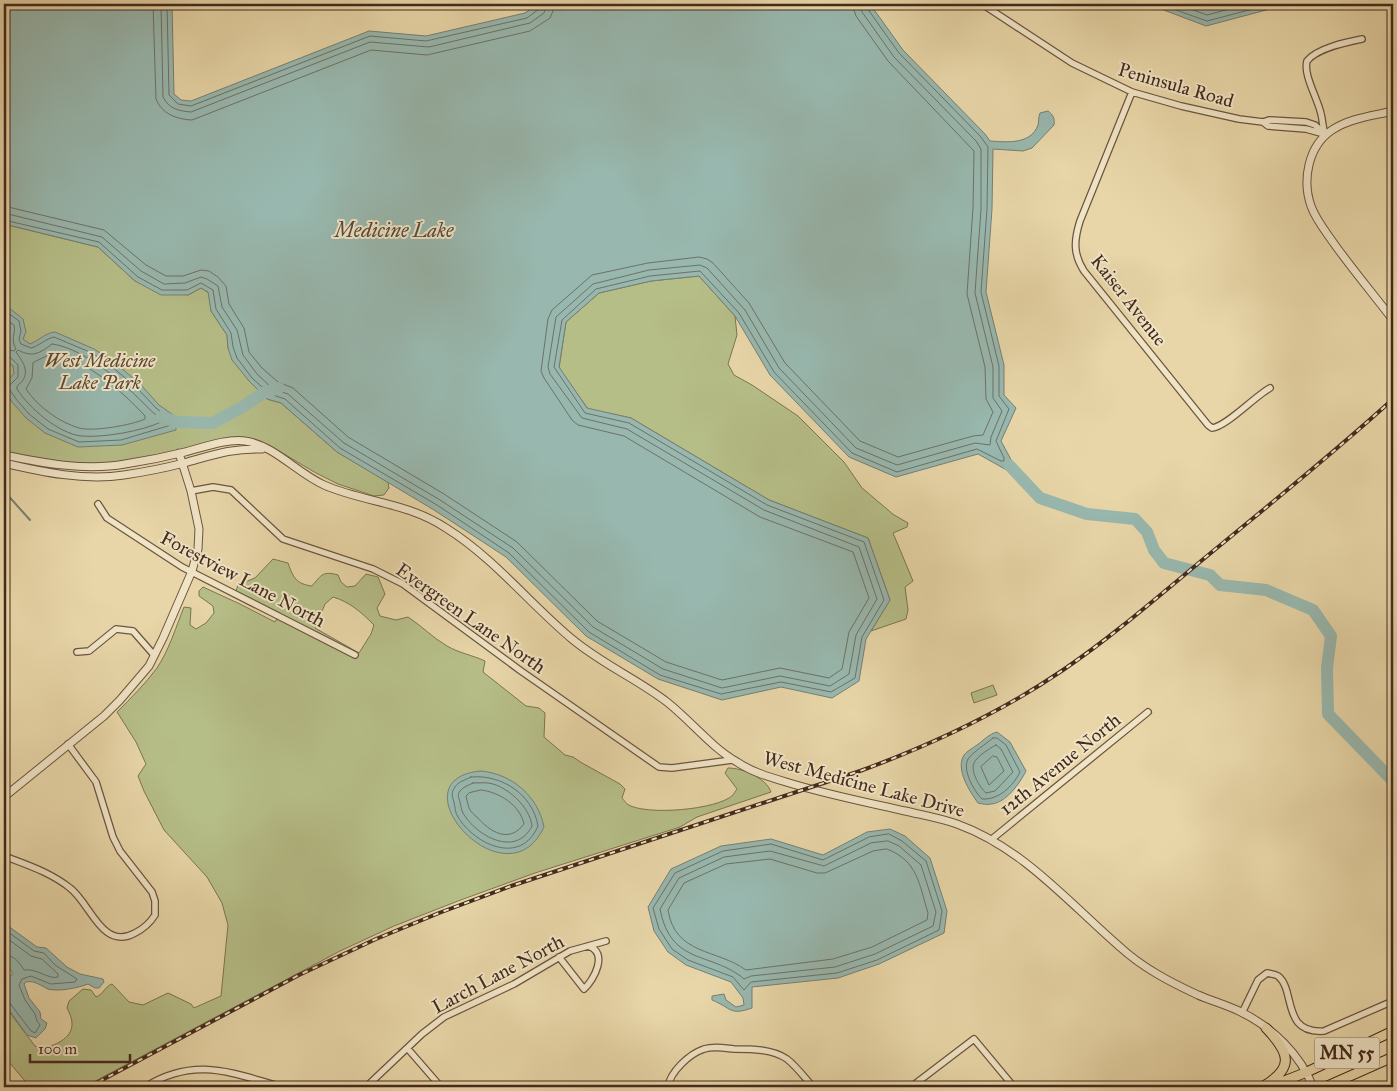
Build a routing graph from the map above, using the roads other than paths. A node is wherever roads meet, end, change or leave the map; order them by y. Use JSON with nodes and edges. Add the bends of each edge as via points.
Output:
{"nodes":[{"id":1,"x":982,"y":4,"type":"edge"},
{"id":2,"x":1362,"y":39,"type":"dead end"},
{"id":3,"x":1132,"y":92,"type":"junction"},
{"id":4,"x":1393,"y":112,"type":"edge"},
{"id":5,"x":1326,"y":135,"type":"junction"},
{"id":6,"x":1393,"y":320,"type":"edge"},
{"id":7,"x":1270,"y":388,"type":"dead end"},
{"id":8,"x":267,"y":450,"type":"junction"},
{"id":9,"x":179,"y":453,"type":"junction"},
{"id":10,"x":4,"y":454,"type":"edge"},
{"id":11,"x":4,"y":463,"type":"edge"},
{"id":12,"x":182,"y":463,"type":"junction"},
{"id":13,"x":191,"y":491,"type":"junction"},
{"id":14,"x":98,"y":504,"type":"dead end"},
{"id":15,"x":192,"y":571,"type":"junction"},
{"id":16,"x":77,"y":652,"type":"dead end"},
{"id":17,"x":154,"y":655,"type":"junction"},
{"id":18,"x":355,"y":655,"type":"dead end"},
{"id":19,"x":1148,"y":712,"type":"dead end"},
{"id":20,"x":68,"y":744,"type":"junction"},
{"id":21,"x":732,"y":760,"type":"junction"},
{"id":22,"x":4,"y":797,"type":"edge"},
{"id":23,"x":992,"y":839,"type":"junction"},
{"id":24,"x":4,"y":856,"type":"edge"},
{"id":25,"x":606,"y":942,"type":"dead end"},
{"id":26,"x":586,"y":946,"type":"junction"},
{"id":27,"x":559,"y":957,"type":"junction"},
{"id":28,"x":1393,"y":1001,"type":"edge"},
{"id":29,"x":1242,"y":1013,"type":"junction"},
{"id":30,"x":1266,"y":1028,"type":"junction"},
{"id":31,"x":1393,"y":1031,"type":"edge"},
{"id":32,"x":408,"y":1049,"type":"junction"},
{"id":33,"x":1393,"y":1056,"type":"edge"},
{"id":34,"x":1307,"y":1072,"type":"junction"},
{"id":35,"x":146,"y":1087,"type":"edge"},
{"id":36,"x":283,"y":1087,"type":"edge"},
{"id":37,"x":366,"y":1087,"type":"edge"},
{"id":38,"x":441,"y":1087,"type":"edge"},
{"id":39,"x":668,"y":1087,"type":"edge"},
{"id":40,"x":813,"y":1087,"type":"edge"},
{"id":41,"x":911,"y":1087,"type":"edge"},
{"id":42,"x":1014,"y":1087,"type":"edge"},
{"id":43,"x":1262,"y":1087,"type":"edge"},
{"id":44,"x":1269,"y":1087,"type":"edge"},
{"id":45,"x":1313,"y":1087,"type":"edge"},
{"id":46,"x":1325,"y":1087,"type":"edge"}],
"edges":[{"from":1,"to":3,"type":"street","name":"Peninsula Road","via":[[1072,62]]},
{"from":2,"to":5,"type":"street","via":[[1328,48],[1307,61]]},
{"from":3,"to":5,"type":"street","name":"Peninsula Road","via":[[1181,106],[1263,122],[1268,126],[1306,129]]},
{"from":3,"to":7,"type":"street","name":"Kaiser Avenue","via":[[1080,221],[1075,240],[1077,258],[1212,428],[1221,426]]},
{"from":4,"to":5,"type":"street","via":[[1353,120]]},
{"from":5,"to":6,"type":"street","via":[[1309,164],[1310,205],[1322,227]]},
{"from":8,"to":9,"type":"street","name":"West Medicine Lake Drive","via":[[244,440]]},
{"from":8,"to":12,"type":"street","via":[[219,452]]},
{"from":8,"to":21,"type":"street","name":"West Medicine Lake Drive","via":[[319,483],[406,508],[448,529],[487,559],[575,642],[668,703]]},
{"from":9,"to":10,"type":"street","name":"West Medicine Lake Drive","via":[[122,465],[86,467]]},
{"from":9,"to":12,"type":"street"},
{"from":11,"to":12,"type":"street","via":[[85,477],[123,475]]},
{"from":12,"to":13,"type":"street"},
{"from":13,"to":15,"type":"street","via":[[199,529]]},
{"from":13,"to":21,"type":"street","name":"Evergreen Lane North","via":[[213,487],[231,490],[284,539],[373,569],[403,584],[659,767]]},
{"from":14,"to":15,"type":"street","name":"Forestview Lane North","via":[[107,518]]},
{"from":15,"to":17,"type":"street"},
{"from":15,"to":18,"type":"street","name":"Forestview Lane North"},
{"from":16,"to":17,"type":"street","via":[[89,651],[116,629],[134,632]]},
{"from":17,"to":20,"type":"street","via":[[149,666],[120,700]]},
{"from":19,"to":23,"type":"street","name":"12th Avenue North"},
{"from":20,"to":22,"type":"street"},
{"from":20,"to":24,"type":"street","via":[[96,782],[120,851],[152,892],[155,915],[132,935],[115,937],[104,930],[72,889],[51,875]]},
{"from":21,"to":23,"type":"street","name":"West Medicine Lake Drive","via":[[769,777],[808,789],[956,824]]},
{"from":23,"to":29,"type":"street","name":"West Medicine Lake Drive","via":[[1026,862],[1139,962],[1183,988]]},
{"from":25,"to":26,"type":"street","name":"Larch Lane North"},
{"from":26,"to":27,"type":"street","name":"Larch Lane North"},
{"from":26,"to":27,"type":"street","via":[[595,950],[598,967],[584,989]]},
{"from":27,"to":32,"type":"street","name":"Larch Lane North","via":[[514,984],[444,1017]]},
{"from":28,"to":29,"type":"street","via":[[1324,1031],[1314,1032],[1294,1018],[1286,988],[1276,975],[1267,973],[1258,980]]},
{"from":29,"to":30,"type":"street","name":"West Medicine Lake Drive"},
{"from":30,"to":34,"type":"street","name":"West Medicine Lake Drive","via":[[1290,1049]]},
{"from":30,"to":43,"type":"highway","via":[[1280,1043],[1285,1063],[1282,1072]]},
{"from":31,"to":34,"type":"highway","number":"MN 55"},
{"from":32,"to":37,"type":"street","name":"Larch Lane North"},
{"from":32,"to":38,"type":"street"},
{"from":33,"to":46,"type":"highway","number":"MN 55"},
{"from":34,"to":44,"type":"highway","number":"MN 55"},
{"from":34,"to":45,"type":"street","name":"West Medicine Lake Drive"},
{"from":35,"to":36,"type":"street","via":[[172,1074],[204,1069]]},
{"from":39,"to":40,"type":"street","via":[[672,1076],[690,1058],[703,1049],[714,1047],[752,1048],[786,1058]]},
{"from":41,"to":42,"type":"street","via":[[974,1039]]}]}
